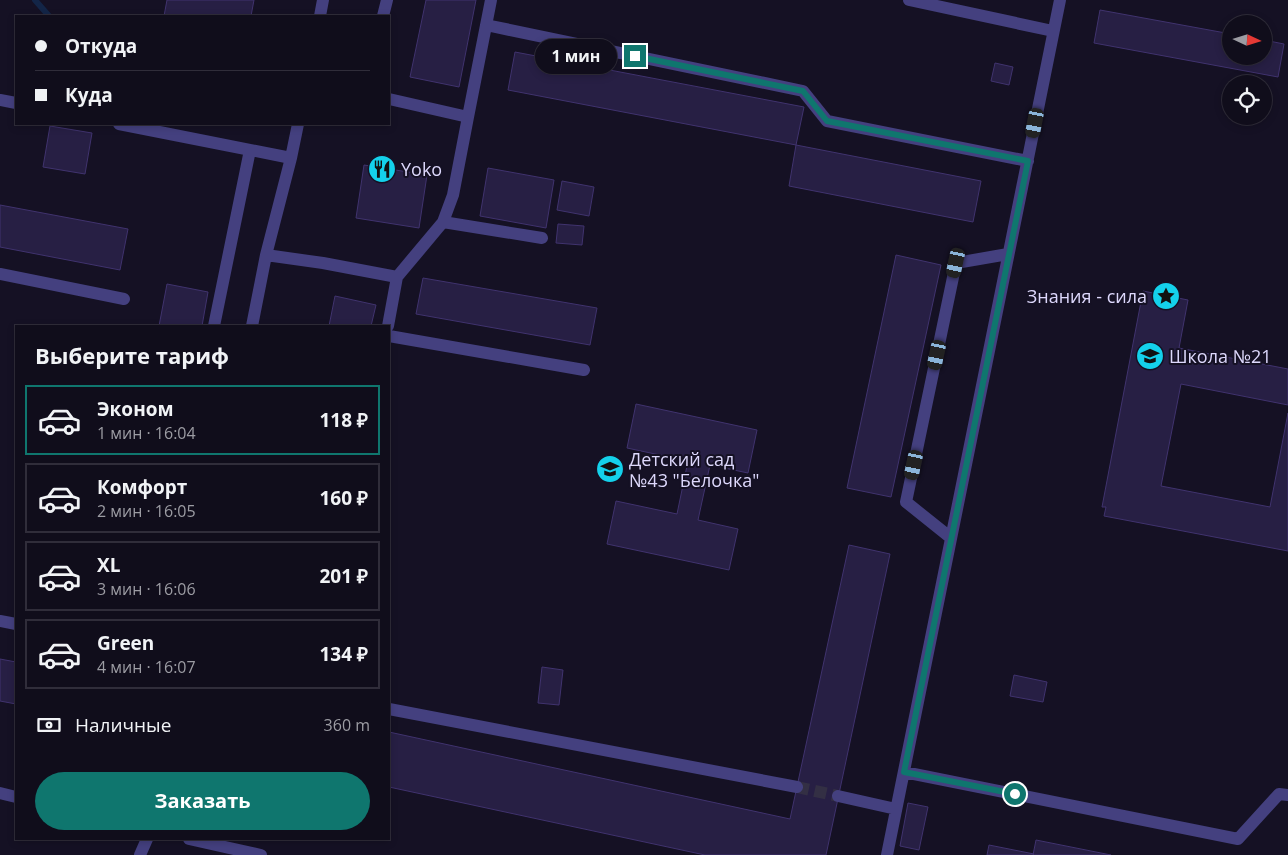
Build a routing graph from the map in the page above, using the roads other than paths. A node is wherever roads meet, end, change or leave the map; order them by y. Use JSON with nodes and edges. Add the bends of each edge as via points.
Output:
{"nodes":[{"id":1,"x":323,"y":0,"type":"edge"},
{"id":2,"x":386,"y":0,"type":"edge"},
{"id":3,"x":491,"y":0,"type":"edge"},
{"id":4,"x":908,"y":0,"type":"edge"},
{"id":5,"x":1060,"y":0,"type":"edge"},
{"id":6,"x":320,"y":15,"type":"edge"},
{"id":7,"x":383,"y":15,"type":"edge"},
{"id":8,"x":486,"y":25,"type":"junction"},
{"id":9,"x":1054,"y":30,"type":"junction"},
{"id":10,"x":390,"y":99,"type":"edge"},
{"id":11,"x":0,"y":100,"type":"edge"},
{"id":12,"x":15,"y":103,"type":"edge"},
{"id":13,"x":468,"y":116,"type":"junction"},
{"id":14,"x":124,"y":125,"type":"edge"},
{"id":15,"x":298,"y":125,"type":"edge"},
{"id":16,"x":250,"y":150,"type":"junction"},
{"id":17,"x":291,"y":158,"type":"junction"},
{"id":18,"x":1028,"y":161,"type":"junction"},
{"id":19,"x":443,"y":222,"type":"junction"},
{"id":20,"x":542,"y":238,"type":"dead end"},
{"id":21,"x":1008,"y":254,"type":"junction"},
{"id":22,"x":266,"y":255,"type":"junction"},
{"id":23,"x":0,"y":274,"type":"edge"},
{"id":24,"x":397,"y":277,"type":"junction"},
{"id":25,"x":124,"y":299,"type":"dead end"},
{"id":26,"x":214,"y":325,"type":"edge"},
{"id":27,"x":252,"y":325,"type":"edge"},
{"id":28,"x":388,"y":325,"type":"edge"},
{"id":29,"x":390,"y":336,"type":"edge"},
{"id":30,"x":584,"y":370,"type":"dead end"},
{"id":31,"x":951,"y":538,"type":"junction"},
{"id":32,"x":0,"y":622,"type":"edge"},
{"id":33,"x":15,"y":624,"type":"edge"},
{"id":34,"x":390,"y":710,"type":"edge"},
{"id":35,"x":904,"y":772,"type":"junction"},
{"id":36,"x":797,"y":787,"type":"tunnel mouth"},
{"id":37,"x":0,"y":794,"type":"edge"},
{"id":38,"x":1288,"y":795,"type":"edge"},
{"id":39,"x":838,"y":796,"type":"tunnel mouth"},
{"id":40,"x":15,"y":797,"type":"edge"},
{"id":41,"x":896,"y":809,"type":"junction"},
{"id":42,"x":147,"y":840,"type":"edge"},
{"id":43,"x":193,"y":840,"type":"edge"},
{"id":44,"x":140,"y":855,"type":"edge"},
{"id":45,"x":261,"y":855,"type":"edge"},
{"id":46,"x":887,"y":855,"type":"edge"}],
"edges":[{"from":1,"to":6,"type":"street"},
{"from":2,"to":7,"type":"street"},
{"from":3,"to":8,"type":"street"},
{"from":4,"to":9,"type":"street"},
{"from":5,"to":9,"type":"street"},
{"from":8,"to":13,"type":"street"},
{"from":8,"to":18,"type":"street","via":[[803,91],[827,121]]},
{"from":9,"to":18,"type":"street"},
{"from":10,"to":13,"type":"street"},
{"from":11,"to":12,"type":"street"},
{"from":13,"to":19,"type":"street","via":[[453,195]]},
{"from":14,"to":16,"type":"street"},
{"from":15,"to":17,"type":"street"},
{"from":16,"to":17,"type":"street"},
{"from":16,"to":26,"type":"street"},
{"from":17,"to":22,"type":"street"},
{"from":18,"to":21,"type":"street"},
{"from":19,"to":20,"type":"street"},
{"from":19,"to":24,"type":"street"},
{"from":21,"to":31,"type":"street"},
{"from":21,"to":31,"type":"street","via":[[956,263],[906,502]]},
{"from":22,"to":24,"type":"street"},
{"from":22,"to":27,"type":"street"},
{"from":23,"to":25,"type":"street"},
{"from":24,"to":28,"type":"street"},
{"from":29,"to":30,"type":"street"},
{"from":31,"to":35,"type":"street"},
{"from":32,"to":33,"type":"street"},
{"from":34,"to":36,"type":"street"},
{"from":35,"to":38,"type":"street","via":[[1238,839],[1279,794]]},
{"from":35,"to":41,"type":"street"},
{"from":37,"to":40,"type":"street"},
{"from":39,"to":41,"type":"street"},
{"from":41,"to":46,"type":"street"},
{"from":42,"to":44,"type":"street"},
{"from":43,"to":45,"type":"street"}]}
